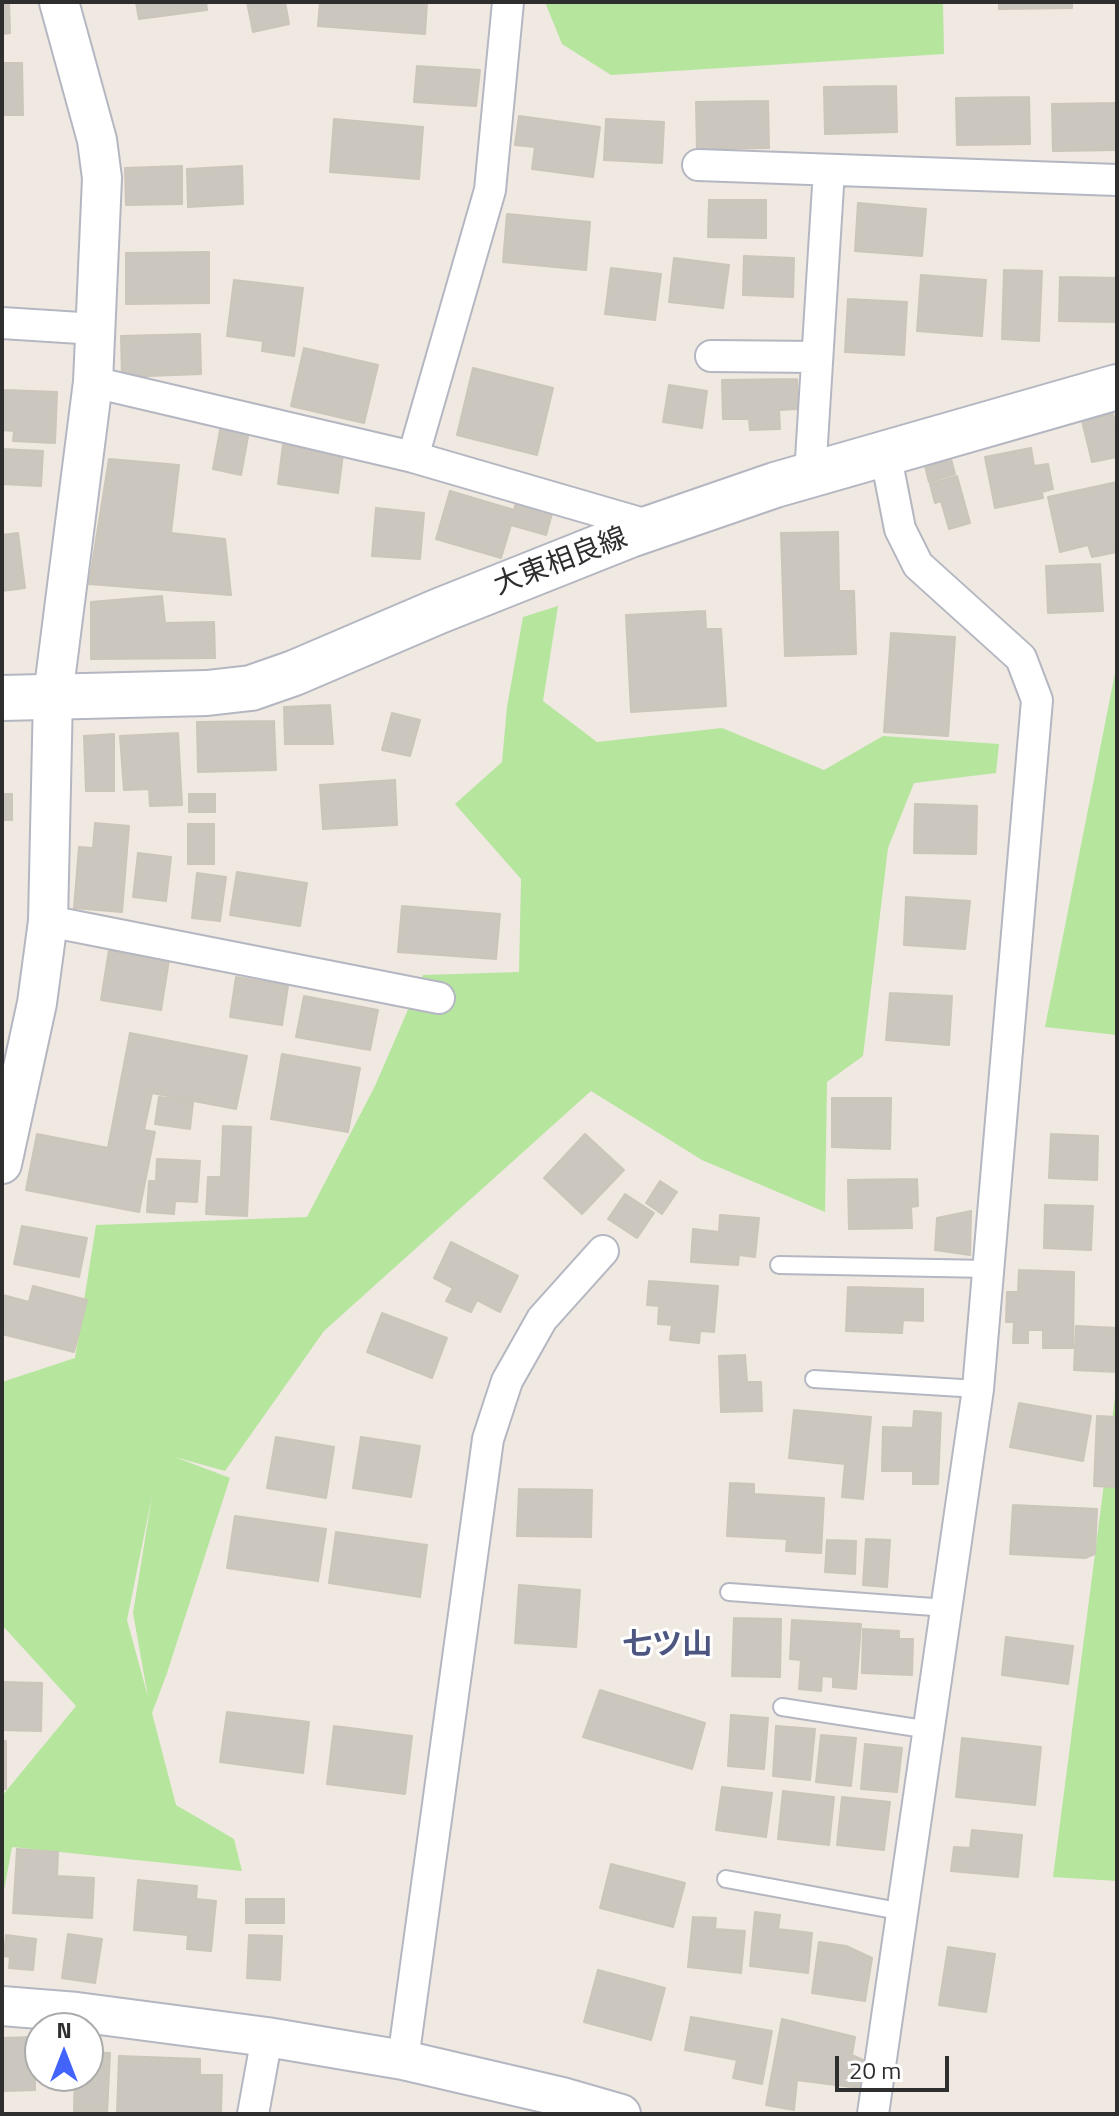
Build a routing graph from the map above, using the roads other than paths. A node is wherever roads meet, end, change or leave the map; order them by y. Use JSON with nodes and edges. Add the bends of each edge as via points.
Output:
{"nodes":[{"id":1,"x":59,"y":2,"type":"edge"},
{"id":2,"x":508,"y":2,"type":"edge"},
{"id":3,"x":698,"y":165,"type":"dead end"},
{"id":4,"x":829,"y":170,"type":"junction"},
{"id":5,"x":1117,"y":180,"type":"edge"},
{"id":6,"x":2,"y":323,"type":"edge"},
{"id":7,"x":96,"y":329,"type":"junction"},
{"id":8,"x":711,"y":356,"type":"dead end"},
{"id":9,"x":817,"y":357,"type":"junction"},
{"id":10,"x":93,"y":382,"type":"junction"},
{"id":11,"x":1117,"y":387,"type":"edge"},
{"id":12,"x":885,"y":452,"type":"junction"},
{"id":13,"x":413,"y":457,"type":"junction"},
{"id":14,"x":810,"y":475,"type":"junction"},
{"id":15,"x":654,"y":527,"type":"junction"},
{"id":16,"x":53,"y":696,"type":"junction"},
{"id":17,"x":2,"y":698,"type":"edge"},
{"id":18,"x":48,"y":921,"type":"junction"},
{"id":19,"x":439,"y":998,"type":"dead end"},
{"id":20,"x":2,"y":1164,"type":"edge"},
{"id":21,"x":603,"y":1251,"type":"dead end"},
{"id":22,"x":779,"y":1265,"type":"dead end"},
{"id":23,"x":989,"y":1269,"type":"junction"},
{"id":24,"x":814,"y":1379,"type":"dead end"},
{"id":25,"x":978,"y":1389,"type":"junction"},
{"id":26,"x":729,"y":1592,"type":"dead end"},
{"id":27,"x":947,"y":1608,"type":"junction"},
{"id":28,"x":782,"y":1707,"type":"dead end"},
{"id":29,"x":930,"y":1730,"type":"junction"},
{"id":30,"x":726,"y":1879,"type":"dead end"},
{"id":31,"x":904,"y":1912,"type":"junction"},
{"id":32,"x":2,"y":2006,"type":"edge"},
{"id":33,"x":267,"y":2037,"type":"junction"},
{"id":34,"x":403,"y":2060,"type":"junction"},
{"id":35,"x":253,"y":2114,"type":"edge"},
{"id":36,"x":621,"y":2114,"type":"edge"},
{"id":37,"x":873,"y":2114,"type":"edge"}],
"edges":[{"from":1,"to":7,"type":"street","via":[[97,140],[102,178]]},
{"from":2,"to":13,"type":"street","via":[[490,190]]},
{"from":3,"to":4,"type":"street"},
{"from":4,"to":5,"type":"street"},
{"from":4,"to":9,"type":"street"},
{"from":6,"to":7,"type":"street"},
{"from":7,"to":10,"type":"street"},
{"from":8,"to":9,"type":"street"},
{"from":9,"to":14,"type":"street"},
{"from":10,"to":13,"type":"street"},
{"from":10,"to":16,"type":"street"},
{"from":11,"to":12,"type":"main road","name":"大東相良線"},
{"from":12,"to":14,"type":"main road","name":"大東相良線"},
{"from":12,"to":23,"type":"street","via":[[900,529],[918,565],[1021,658],[1037,700]]},
{"from":13,"to":15,"type":"street"},
{"from":14,"to":15,"type":"main road","name":"大東相良線"},
{"from":15,"to":16,"type":"main road","name":"大東相良線","via":[[251,688]]},
{"from":16,"to":17,"type":"main road","name":"大東相良線"},
{"from":16,"to":18,"type":"street"},
{"from":18,"to":19,"type":"street"},
{"from":18,"to":20,"type":"street","via":[[37,1003]]},
{"from":21,"to":34,"type":"street","via":[[542,1319],[507,1381],[488,1439]]},
{"from":22,"to":23,"type":"lane"},
{"from":23,"to":25,"type":"street"},
{"from":24,"to":25,"type":"lane"},
{"from":25,"to":27,"type":"street"},
{"from":26,"to":27,"type":"lane"},
{"from":27,"to":29,"type":"street"},
{"from":28,"to":29,"type":"lane"},
{"from":29,"to":31,"type":"street"},
{"from":30,"to":31,"type":"lane"},
{"from":31,"to":37,"type":"street"},
{"from":32,"to":33,"type":"street"},
{"from":33,"to":34,"type":"street"},
{"from":33,"to":35,"type":"street"},
{"from":34,"to":36,"type":"street"}]}
